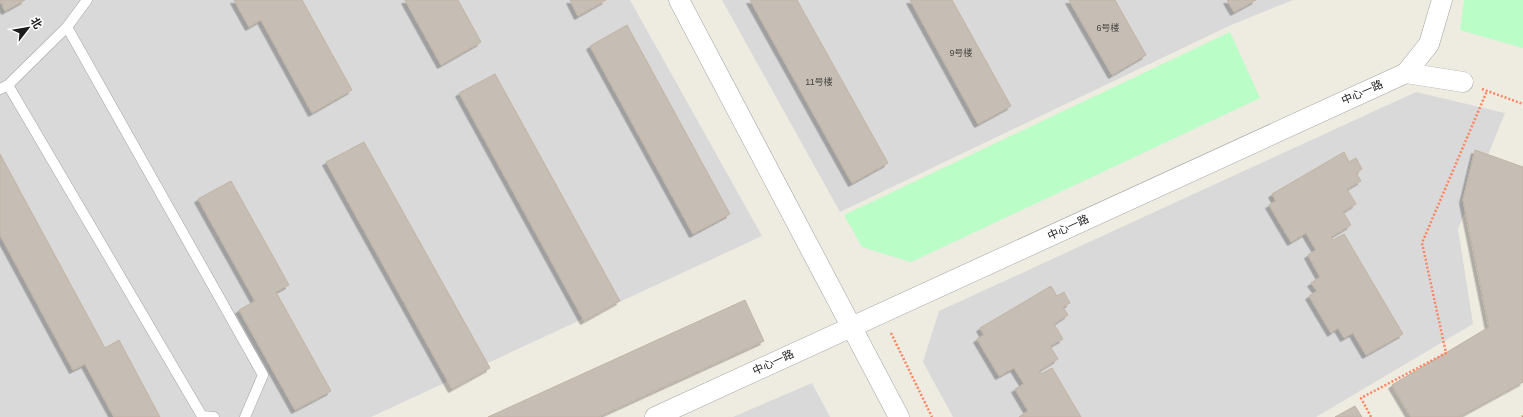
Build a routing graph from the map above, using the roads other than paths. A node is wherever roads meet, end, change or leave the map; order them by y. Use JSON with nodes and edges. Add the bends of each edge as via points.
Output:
{"nodes":[{"id":1,"x":87,"y":0,"type":"edge"},
{"id":2,"x":679,"y":0,"type":"edge"},
{"id":3,"x":1442,"y":0,"type":"edge"},
{"id":4,"x":66,"y":27,"type":"junction"},
{"id":5,"x":1406,"y":73,"type":"junction"},
{"id":6,"x":1463,"y":82,"type":"road end"},
{"id":7,"x":4,"y":87,"type":"edge"},
{"id":8,"x":850,"y":327,"type":"junction"},
{"id":9,"x":214,"y":417,"type":"edge"},
{"id":10,"x":245,"y":417,"type":"edge"},
{"id":11,"x":655,"y":417,"type":"edge"},
{"id":12,"x":899,"y":417,"type":"edge"}],
"edges":[{"from":1,"to":4,"type":"lane"},
{"from":2,"to":8,"type":"street"},
{"from":3,"to":5,"type":"street","name":"中心一路","via":[[1429,44]]},
{"from":4,"to":7,"type":"lane"},
{"from":4,"to":10,"type":"lane","via":[[263,375]]},
{"from":5,"to":6,"type":"street"},
{"from":5,"to":8,"type":"street","name":"中心一路"},
{"from":7,"to":9,"type":"lane","via":[[202,416]]},
{"from":8,"to":11,"type":"street","name":"中心一路"},
{"from":8,"to":12,"type":"street"}]}
